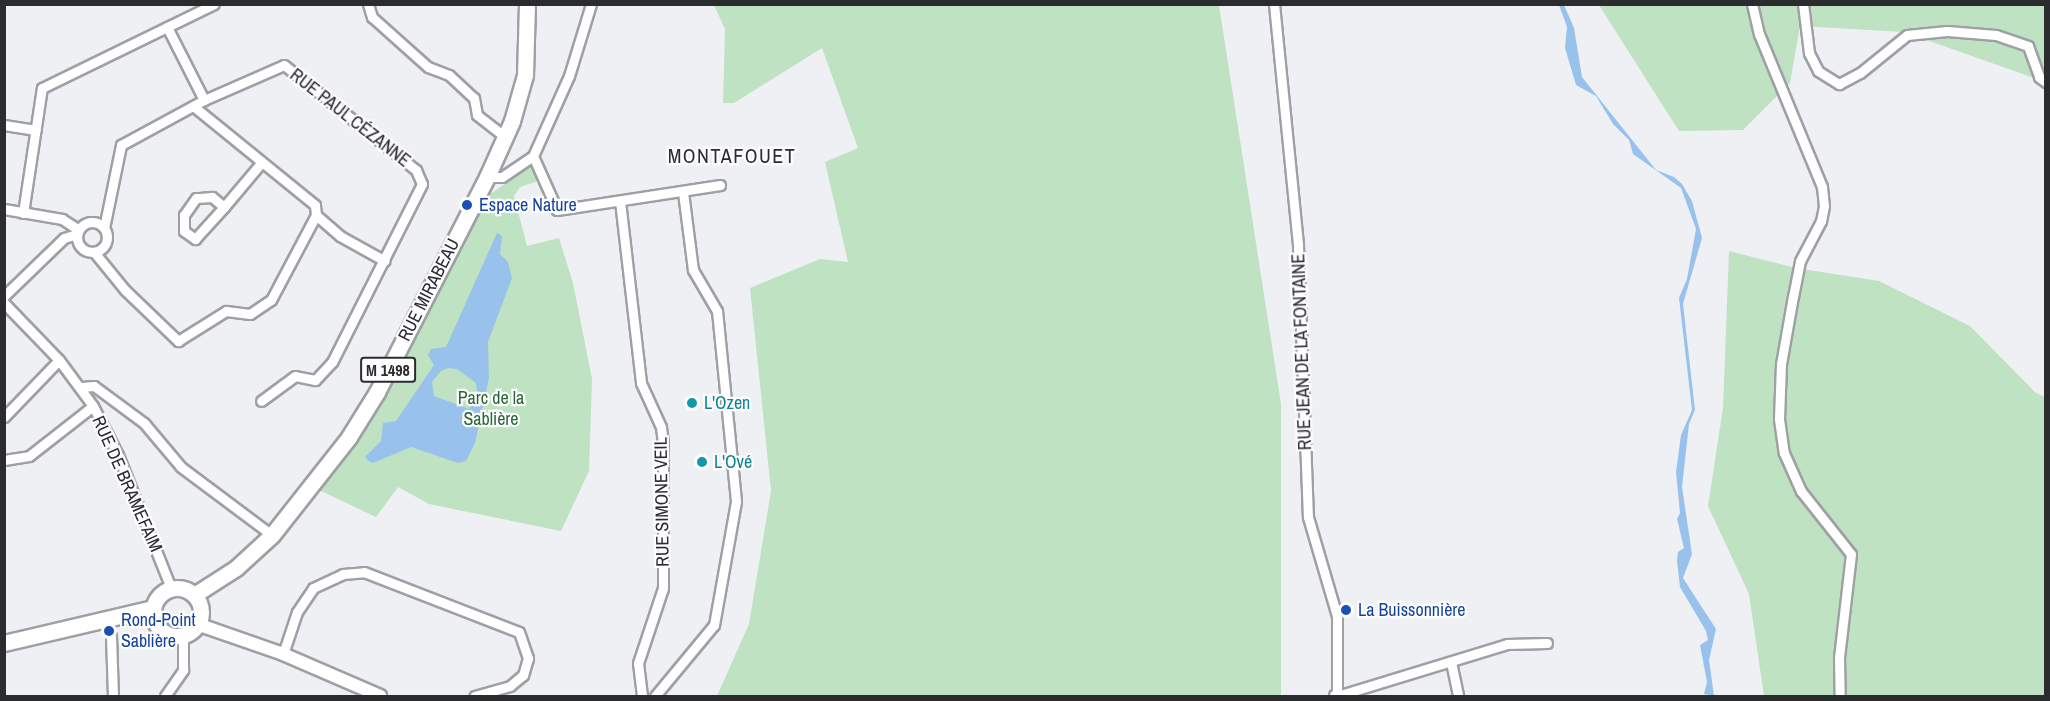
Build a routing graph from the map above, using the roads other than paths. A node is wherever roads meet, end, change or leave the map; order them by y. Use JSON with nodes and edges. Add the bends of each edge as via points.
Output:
{"nodes":[{"id":1,"x":214,"y":4,"type":"edge"},
{"id":2,"x":368,"y":4,"type":"edge"},
{"id":3,"x":527,"y":4,"type":"edge"},
{"id":4,"x":591,"y":4,"type":"edge"},
{"id":5,"x":1274,"y":4,"type":"edge"},
{"id":6,"x":1752,"y":4,"type":"edge"},
{"id":7,"x":1803,"y":4,"type":"edge"},
{"id":8,"x":167,"y":27,"type":"junction"},
{"id":9,"x":2046,"y":82,"type":"edge"},
{"id":10,"x":204,"y":100,"type":"junction"},
{"id":11,"x":193,"y":106,"type":"junction"},
{"id":12,"x":4,"y":125,"type":"edge"},
{"id":13,"x":36,"y":130,"type":"junction"},
{"id":14,"x":505,"y":137,"type":"junction"},
{"id":15,"x":533,"y":156,"type":"junction"},
{"id":16,"x":261,"y":163,"type":"junction"},
{"id":17,"x":487,"y":177,"type":"junction"},
{"id":18,"x":720,"y":186,"type":"dead end"},
{"id":19,"x":683,"y":192,"type":"junction"},
{"id":20,"x":620,"y":201,"type":"junction"},
{"id":21,"x":224,"y":207,"type":"junction"},
{"id":22,"x":4,"y":209,"type":"edge"},
{"id":23,"x":23,"y":213,"type":"junction"},
{"id":24,"x":316,"y":215,"type":"junction"},
{"id":25,"x":104,"y":228,"type":"junction"},
{"id":26,"x":78,"y":232,"type":"junction"},
{"id":27,"x":94,"y":252,"type":"junction"},
{"id":28,"x":385,"y":261,"type":"junction"},
{"id":29,"x":4,"y":296,"type":"edge"},
{"id":30,"x":4,"y":303,"type":"edge"},
{"id":31,"x":59,"y":360,"type":"junction"},
{"id":32,"x":81,"y":387,"type":"junction"},
{"id":33,"x":261,"y":401,"type":"dead end"},
{"id":34,"x":93,"y":406,"type":"junction"},
{"id":35,"x":4,"y":417,"type":"edge"},
{"id":36,"x":4,"y":460,"type":"edge"},
{"id":37,"x":268,"y":531,"type":"junction"},
{"id":38,"x":171,"y":588,"type":"junction"},
{"id":39,"x":194,"y":595,"type":"junction"},
{"id":40,"x":153,"y":608,"type":"junction"},
{"id":41,"x":197,"y":624,"type":"junction"},
{"id":42,"x":183,"y":635,"type":"junction"},
{"id":43,"x":111,"y":636,"type":"dead end"},
{"id":44,"x":4,"y":643,"type":"edge"},
{"id":45,"x":1547,"y":643,"type":"dead end"},
{"id":46,"x":282,"y":654,"type":"junction"},
{"id":47,"x":1451,"y":662,"type":"junction"},
{"id":48,"x":113,"y":696,"type":"edge"},
{"id":49,"x":165,"y":696,"type":"edge"},
{"id":50,"x":380,"y":696,"type":"edge"},
{"id":51,"x":474,"y":696,"type":"edge"},
{"id":52,"x":642,"y":696,"type":"edge"},
{"id":53,"x":655,"y":696,"type":"edge"},
{"id":54,"x":1336,"y":696,"type":"edge"},
{"id":55,"x":1458,"y":696,"type":"edge"},
{"id":56,"x":1840,"y":696,"type":"edge"}],
"edges":[{"from":1,"to":8,"type":"street"},
{"from":2,"to":14,"type":"street","via":[[372,17],[420,60],[449,75],[474,98],[477,115]]},
{"from":3,"to":14,"type":"main road","name":"RUE MIRABEAU","number":"M 1498","via":[[525,75]]},
{"from":4,"to":15,"type":"street","via":[[569,76]]},
{"from":5,"to":54,"type":"street","name":"RUE JEAN DE LA FONTAINE","via":[[1298,246],[1308,517],[1337,616]]},
{"from":6,"to":56,"type":"street","via":[[1759,34],[1822,188],[1821,221],[1800,261],[1795,284],[1781,364],[1779,419],[1784,453],[1801,491],[1851,554],[1839,657]]},
{"from":7,"to":9,"type":"street","via":[[1809,53],[1818,71],[1839,84],[1860,73],[1907,35],[1947,31],[1996,35],[2028,46],[2039,77]]},
{"from":8,"to":10,"type":"street"},
{"from":8,"to":13,"type":"street","via":[[42,88]]},
{"from":10,"to":11,"type":"street","name":"RUE PAUL CÉZANNE"},
{"from":10,"to":28,"type":"street","name":"RUE PAUL CÉZANNE","via":[[284,65],[416,170],[422,184]]},
{"from":11,"to":16,"type":"street"},
{"from":11,"to":25,"type":"street","name":"RUE PAUL CÉZANNE","via":[[121,145]]},
{"from":12,"to":13,"type":"street"},
{"from":13,"to":23,"type":"street"},
{"from":14,"to":17,"type":"main road","name":"RUE MIRABEAU","number":"M 1498"},
{"from":15,"to":17,"type":"street","via":[[502,177]]},
{"from":15,"to":20,"type":"street","via":[[557,210]]},
{"from":16,"to":21,"type":"street"},
{"from":16,"to":24,"type":"street","via":[[303,192],[315,205]]},
{"from":17,"to":37,"type":"main road","name":"RUE MIRABEAU","number":"M 1498","via":[[377,392],[349,437]]},
{"from":18,"to":19,"type":"street"},
{"from":19,"to":20,"type":"street"},
{"from":19,"to":53,"type":"street","via":[[693,270],[717,311],[736,501],[714,626]]},
{"from":20,"to":52,"type":"street","name":"RUE SIMONE VEIL","via":[[641,383],[661,427],[663,443],[663,588],[638,663]]},
{"from":21,"to":21,"type":"street","via":[[195,239],[184,231],[184,214],[196,198],[212,197]]},
{"from":22,"to":23,"type":"street"},
{"from":23,"to":26,"type":"street","via":[[62,219]]},
{"from":24,"to":27,"type":"street","via":[[271,300],[250,314],[226,311],[184,340],[178,341],[125,290]]},
{"from":24,"to":28,"type":"street","via":[[340,236]]},
{"from":25,"to":26,"type":"street","via":[[86,223]]},
{"from":25,"to":27,"type":"street","via":[[106,243]]},
{"from":26,"to":27,"type":"street","via":[[78,244]]},
{"from":26,"to":29,"type":"street","via":[[64,238]]},
{"from":28,"to":33,"type":"street","name":"RUE PAUL CÉZANNE","via":[[332,362],[315,380],[295,376]]},
{"from":30,"to":31,"type":"street","name":"RUE DE BRAMEFAIM"},
{"from":31,"to":32,"type":"street","name":"RUE DE BRAMEFAIM"},
{"from":31,"to":35,"type":"street"},
{"from":32,"to":34,"type":"street","name":"RUE DE BRAMEFAIM"},
{"from":32,"to":37,"type":"street","via":[[94,386],[144,423],[181,467]]},
{"from":34,"to":36,"type":"street","via":[[29,456]]},
{"from":34,"to":38,"type":"street","name":"RUE DE BRAMEFAIM","via":[[118,455]]},
{"from":37,"to":39,"type":"main road","name":"RUE MIRABEAU","number":"M 1498","via":[[236,568]]},
{"from":38,"to":39,"type":"main road"},
{"from":38,"to":40,"type":"main road","via":[[159,595]]},
{"from":39,"to":41,"type":"main road","via":[[201,609]]},
{"from":40,"to":42,"type":"main road","via":[[160,630]]},
{"from":40,"to":44,"type":"main road"},
{"from":41,"to":42,"type":"main road"},
{"from":41,"to":46,"type":"street"},
{"from":42,"to":49,"type":"street","via":[[183,670]]},
{"from":43,"to":48,"type":"street"},
{"from":45,"to":47,"type":"street","via":[[1507,644]]},
{"from":46,"to":50,"type":"street"},
{"from":46,"to":51,"type":"street","via":[[297,612],[313,588],[343,574],[364,572],[519,632],[528,658],[523,675],[510,686]]},
{"from":47,"to":54,"type":"street"},
{"from":47,"to":55,"type":"street"}]}
